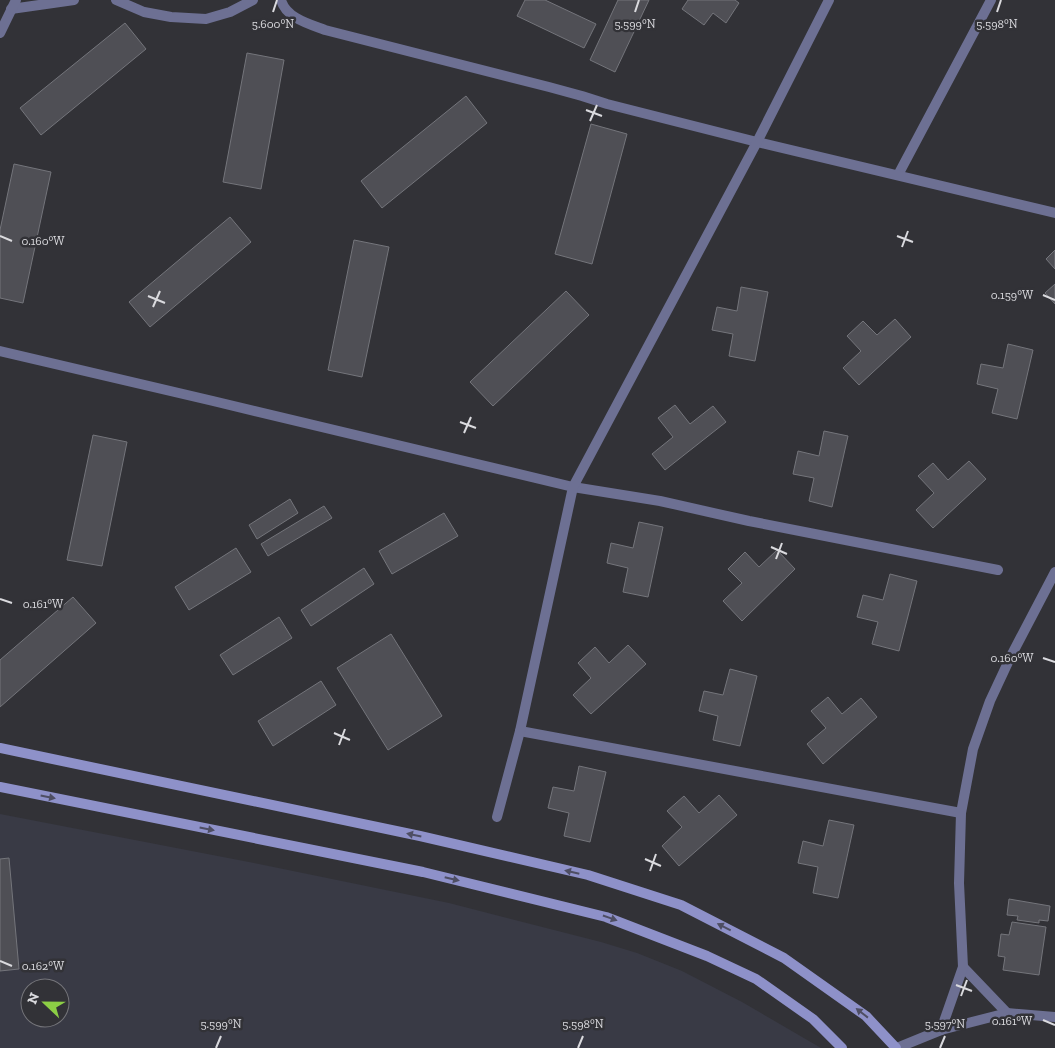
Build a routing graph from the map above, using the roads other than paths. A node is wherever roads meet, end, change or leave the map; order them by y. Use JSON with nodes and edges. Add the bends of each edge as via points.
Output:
{"nodes":[{"id":1,"x":74,"y":0,"type":"edge"},
{"id":2,"x":116,"y":0,"type":"edge"},
{"id":3,"x":253,"y":0,"type":"edge"},
{"id":4,"x":281,"y":0,"type":"edge"},
{"id":5,"x":829,"y":0,"type":"edge"},
{"id":6,"x":990,"y":0,"type":"edge"},
{"id":7,"x":14,"y":5,"type":"edge"},
{"id":8,"x":0,"y":33,"type":"edge"},
{"id":9,"x":757,"y":142,"type":"junction"},
{"id":10,"x":898,"y":175,"type":"junction"},
{"id":11,"x":1055,"y":213,"type":"edge"},
{"id":12,"x":0,"y":351,"type":"edge"},
{"id":13,"x":572,"y":487,"type":"junction"},
{"id":14,"x":998,"y":570,"type":"dead end"},
{"id":15,"x":1055,"y":572,"type":"edge"},
{"id":16,"x":520,"y":731,"type":"junction"},
{"id":17,"x":0,"y":748,"type":"edge"},
{"id":18,"x":0,"y":787,"type":"edge"},
{"id":19,"x":961,"y":813,"type":"junction"},
{"id":20,"x":497,"y":817,"type":"dead end"},
{"id":21,"x":963,"y":967,"type":"junction"},
{"id":22,"x":1007,"y":1013,"type":"junction"},
{"id":23,"x":1055,"y":1018,"type":"edge"},
{"id":24,"x":941,"y":1030,"type":"junction"},
{"id":25,"x":842,"y":1048,"type":"edge"},
{"id":26,"x":896,"y":1048,"type":"edge"}],
"edges":[{"from":1,"to":7,"type":"street"},
{"from":2,"to":3,"type":"street","via":[[144,12],[206,19],[230,12]]},
{"from":4,"to":9,"type":"street","via":[[283,7],[297,19],[325,30]]},
{"from":5,"to":9,"type":"street"},
{"from":6,"to":10,"type":"street"},
{"from":7,"to":8,"type":"street"},
{"from":9,"to":10,"type":"street"},
{"from":9,"to":13,"type":"street"},
{"from":10,"to":11,"type":"street"},
{"from":12,"to":13,"type":"street"},
{"from":13,"to":14,"type":"street","via":[[660,501]]},
{"from":13,"to":16,"type":"street"},
{"from":15,"to":19,"type":"street","via":[[990,701],[973,749]]},
{"from":16,"to":19,"type":"street"},
{"from":16,"to":20,"type":"street"},
{"from":26,"to":17,"type":"main road","one_way":true,"via":[[866,1016],[784,958],[681,905],[588,875],[420,836]]},
{"from":18,"to":25,"type":"main road","one_way":true,"via":[[424,872],[606,917],[707,956],[756,979],[813,1019]]},
{"from":19,"to":21,"type":"street","via":[[959,884]]},
{"from":21,"to":22,"type":"street"},
{"from":21,"to":24,"type":"street"},
{"from":22,"to":23,"type":"street"},
{"from":22,"to":24,"type":"street"},
{"from":24,"to":26,"type":"street"}]}
